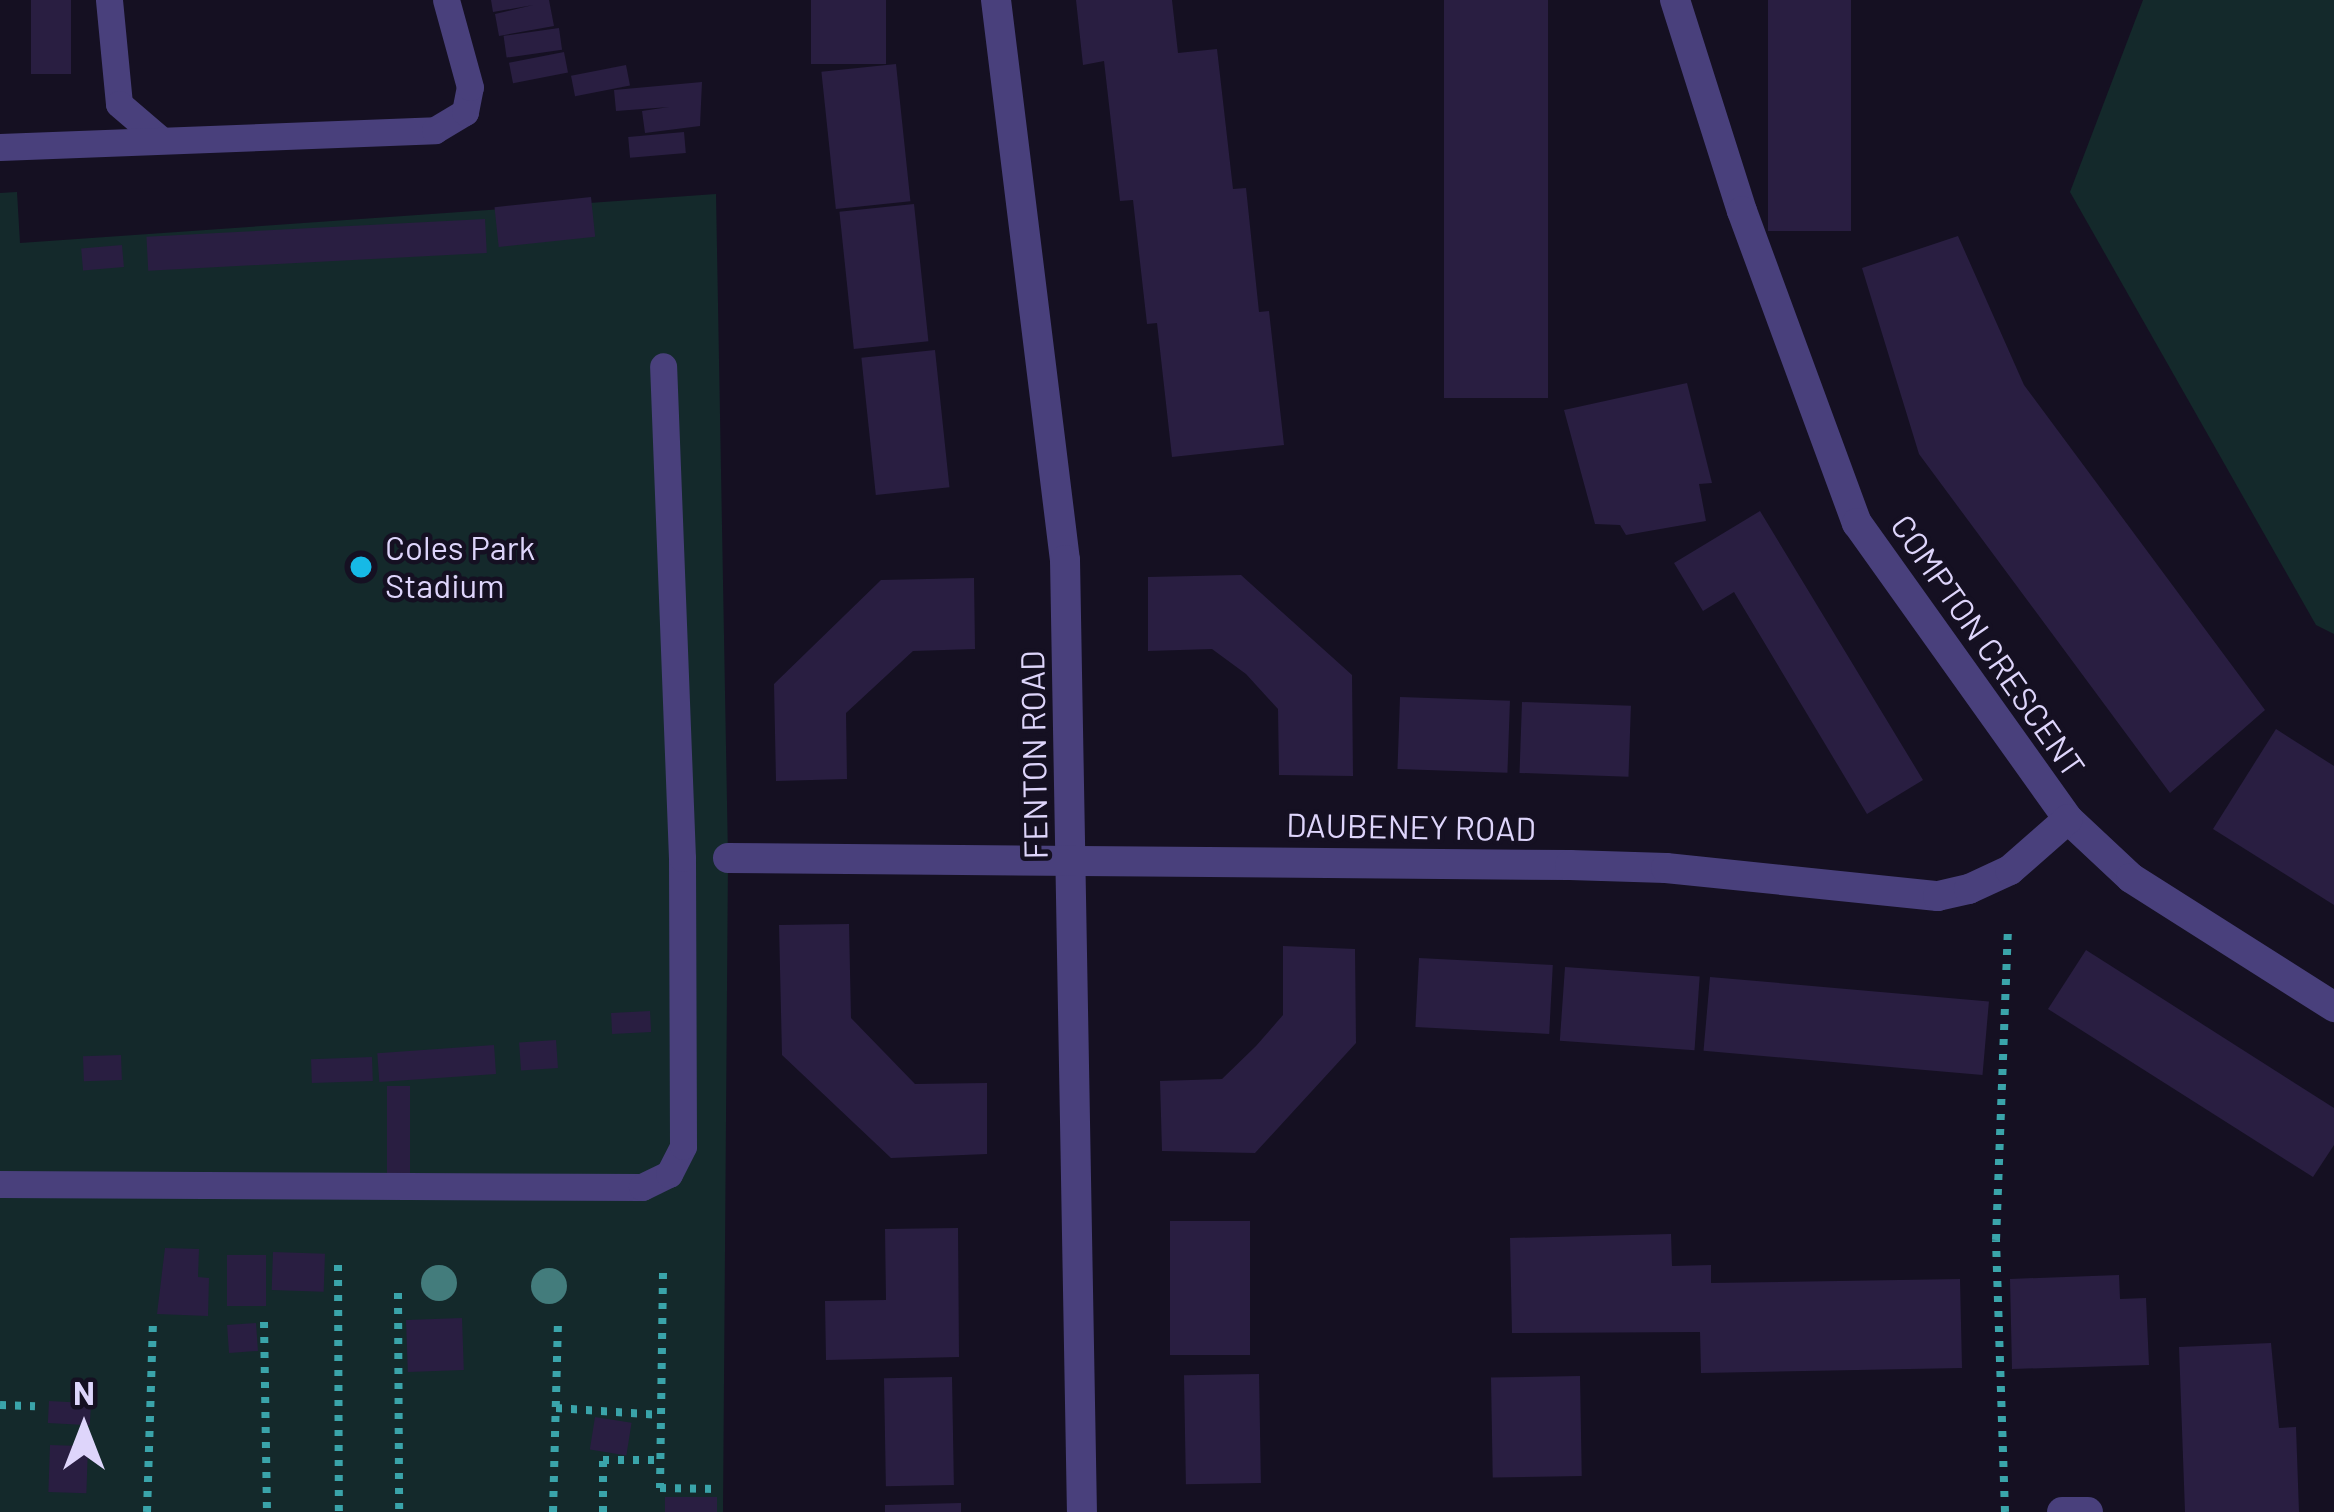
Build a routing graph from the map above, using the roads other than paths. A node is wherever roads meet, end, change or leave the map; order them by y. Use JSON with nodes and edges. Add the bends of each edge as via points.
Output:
{"nodes":[{"id":1,"x":109,"y":0,"type":"edge"},
{"id":2,"x":446,"y":0,"type":"edge"},
{"id":3,"x":996,"y":0,"type":"edge"},
{"id":4,"x":1675,"y":0,"type":"edge"},
{"id":5,"x":119,"y":104,"type":"junction"},
{"id":6,"x":161,"y":140,"type":"junction"},
{"id":7,"x":97,"y":144,"type":"junction"},
{"id":8,"x":0,"y":147,"type":"edge"},
{"id":9,"x":663,"y":366,"type":"dead end"},
{"id":10,"x":2068,"y":819,"type":"junction"},
{"id":11,"x":682,"y":858,"type":"junction"},
{"id":12,"x":728,"y":858,"type":"joint"},
{"id":13,"x":1073,"y":858,"type":"junction"},
{"id":14,"x":2334,"y":1007,"type":"edge"},
{"id":15,"x":0,"y":1184,"type":"edge"},
{"id":16,"x":1082,"y":1512,"type":"edge"},
{"id":17,"x":2062,"y":1512,"type":"edge"},
{"id":18,"x":2088,"y":1512,"type":"edge"}],
"edges":[{"from":1,"to":5,"type":"lane"},
{"from":2,"to":6,"type":"lane","via":[[470,87],[465,112],[435,130]]},
{"from":3,"to":13,"type":"street","name":"FENTON ROAD","via":[[1063,524]]},
{"from":4,"to":10,"type":"street","name":"COMPTON CRESCENT","via":[[1742,211],[1857,523]]},
{"from":5,"to":6,"type":"lane"},
{"from":5,"to":7,"type":"lane"},
{"from":6,"to":7,"type":"lane"},
{"from":7,"to":8,"type":"lane"},
{"from":9,"to":11,"type":"lane"},
{"from":10,"to":13,"type":"street","name":"DAUBENEY ROAD","via":[[2010,870],[1938,896],[1666,868]]},
{"from":10,"to":14,"type":"street","name":"COMPTON CRESCENT","via":[[2132,878]]},
{"from":11,"to":12,"type":"lane"},
{"from":11,"to":15,"type":"lane","via":[[683,1146],[669,1174],[642,1187]]},
{"from":12,"to":13,"type":"street","name":"DAUBENEY ROAD"},
{"from":13,"to":16,"type":"street","name":"FENTON ROAD"},
{"from":17,"to":18,"type":"street"}]}
